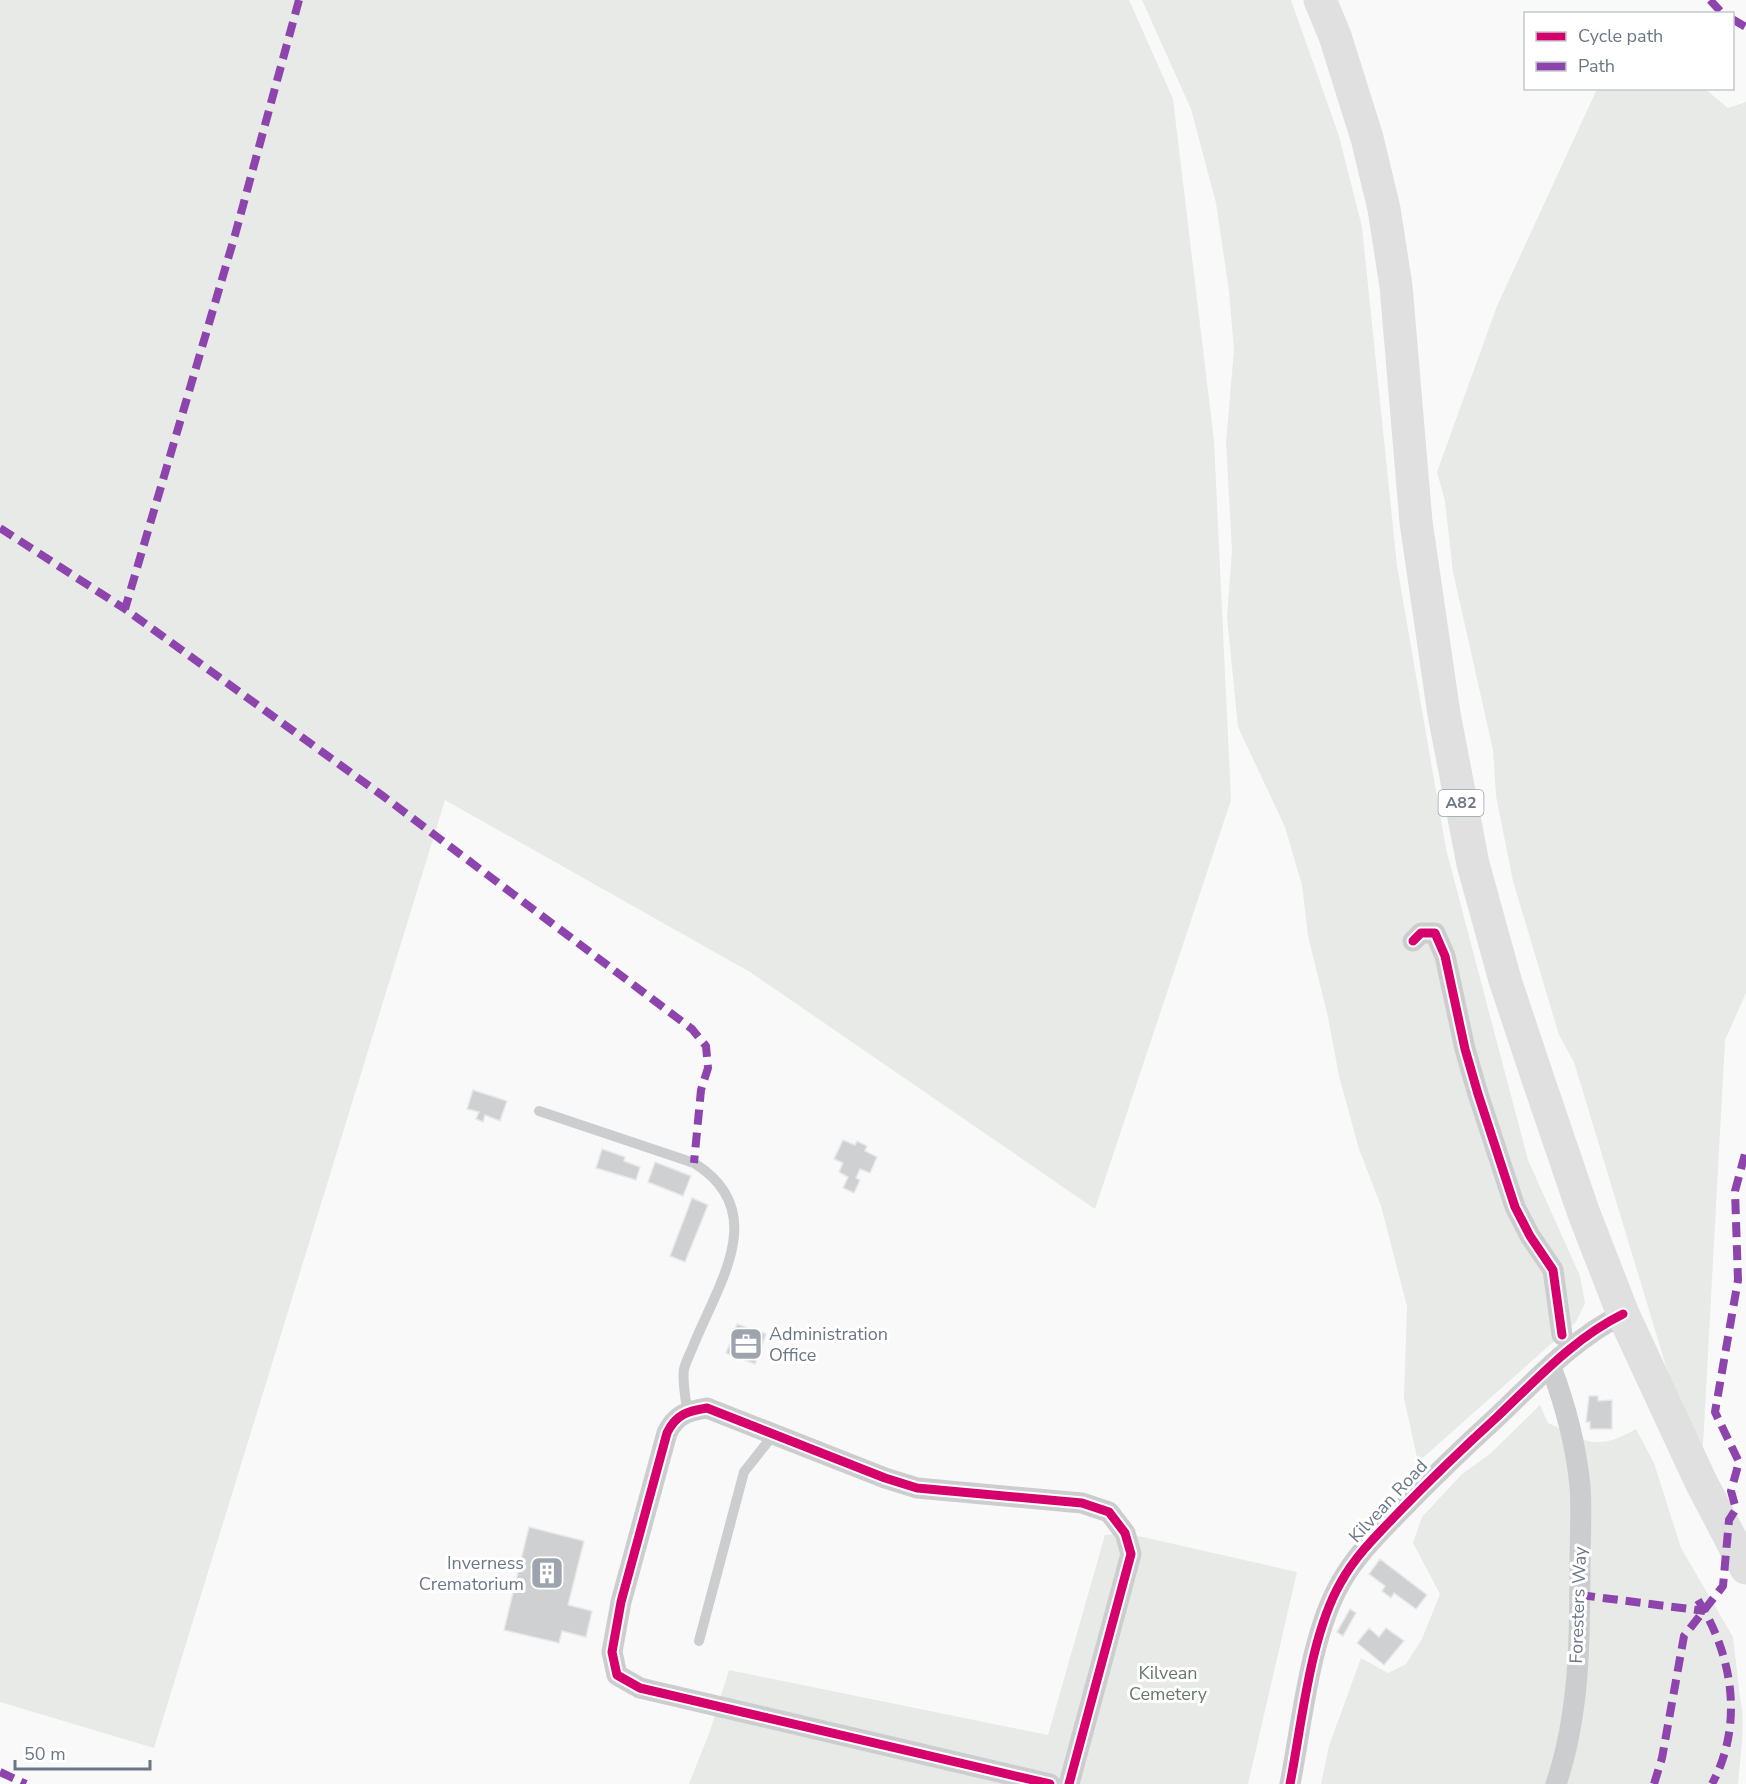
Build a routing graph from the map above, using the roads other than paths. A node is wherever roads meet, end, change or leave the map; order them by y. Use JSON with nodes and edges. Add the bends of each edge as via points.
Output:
{"nodes":[{"id":1,"x":1320,"y":0,"type":"edge"},
{"id":2,"x":1413,"y":941,"type":"dead end"},
{"id":3,"x":539,"y":1111,"type":"dead end"},
{"id":4,"x":1623,"y":1314,"type":"junction"},
{"id":5,"x":1562,"y":1335,"type":"dead end"},
{"id":6,"x":1551,"y":1367,"type":"junction"},
{"id":7,"x":687,"y":1411,"type":"junction"},
{"id":8,"x":774,"y":1434,"type":"junction"},
{"id":9,"x":1746,"y":1568,"type":"edge"},
{"id":10,"x":699,"y":1641,"type":"dead end"},
{"id":11,"x":1050,"y":1784,"type":"edge"},
{"id":12,"x":1069,"y":1784,"type":"edge"},
{"id":13,"x":1290,"y":1784,"type":"edge"},
{"id":14,"x":1556,"y":1784,"type":"edge"}],
"edges":[{"from":1,"to":4,"type":"highway","number":"A82","via":[[1367,138],[1384,209],[1396,286],[1416,522],[1444,714],[1473,864],[1505,980],[1583,1211]]},
{"from":2,"to":5,"type":"street","via":[[1421,933],[1435,933],[1445,956],[1465,1049],[1513,1199],[1530,1236],[1553,1270]]},
{"from":3,"to":7,"type":"lane","via":[[694,1163],[708,1172],[729,1200],[736,1223],[733,1248],[684,1370]]},
{"from":4,"to":6,"type":"street","name":"Kilvean Road","via":[[1592,1332]]},
{"from":4,"to":9,"type":"highway","number":"A82","via":[[1709,1499]]},
{"from":6,"to":13,"type":"street","name":"Kilvean Road","via":[[1439,1470],[1365,1547],[1341,1582],[1318,1643]]},
{"from":6,"to":14,"type":"street","name":"Foresters Way","via":[[1580,1487],[1579,1634],[1570,1732]]},
{"from":7,"to":8,"type":"street","via":[[707,1408]]},
{"from":7,"to":11,"type":"street","via":[[673,1420],[667,1432],[621,1602],[612,1652],[617,1675],[640,1688]]},
{"from":8,"to":10,"type":"lane","via":[[744,1472]]},
{"from":8,"to":12,"type":"street","via":[[917,1488],[1082,1503],[1109,1512],[1125,1533],[1131,1554]]}]}
